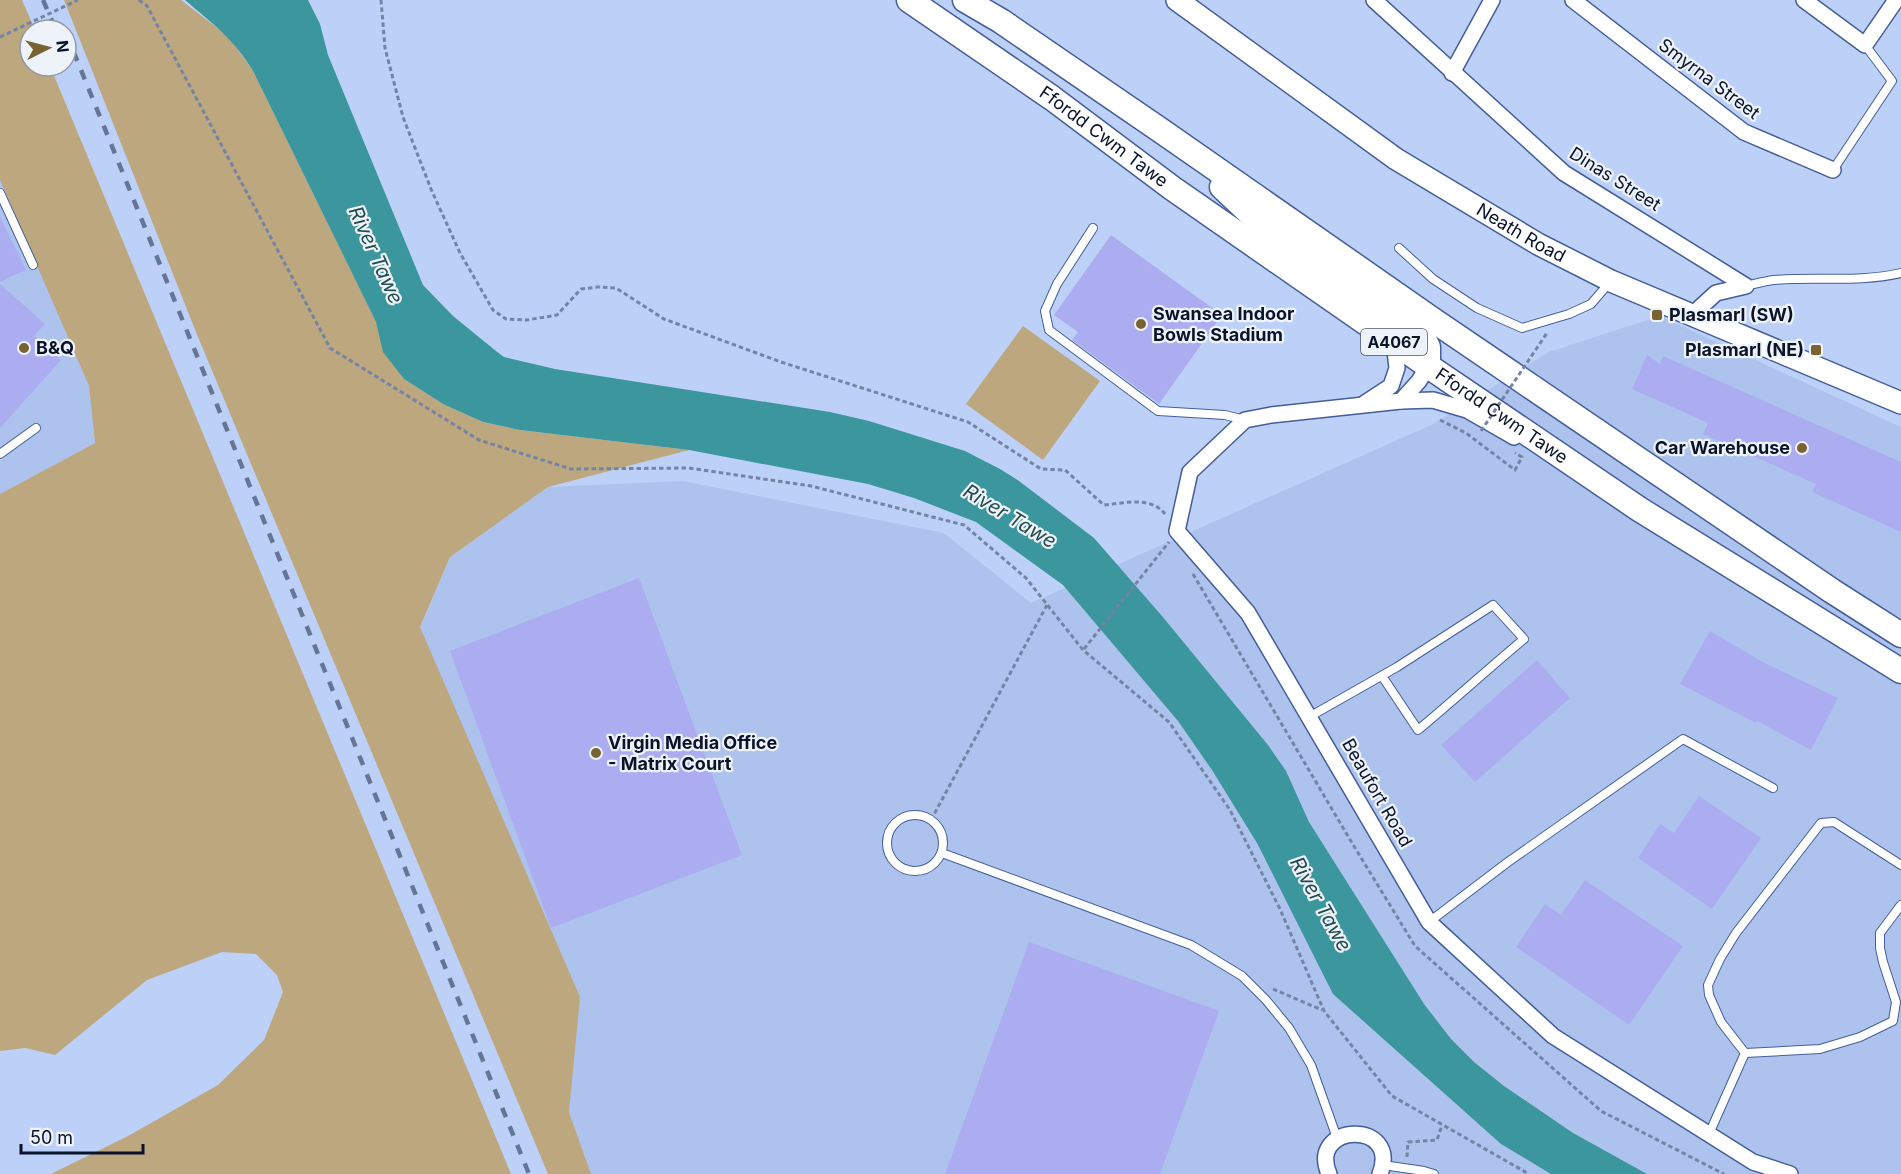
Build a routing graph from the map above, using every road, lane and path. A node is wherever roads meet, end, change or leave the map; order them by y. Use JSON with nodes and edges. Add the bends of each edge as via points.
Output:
{"nodes":[{"id":1,"x":78,"y":0,"type":"edge"},
{"id":2,"x":139,"y":0,"type":"edge"},
{"id":3,"x":381,"y":0,"type":"edge"},
{"id":4,"x":909,"y":0,"type":"edge"},
{"id":5,"x":965,"y":0,"type":"edge"},
{"id":6,"x":1177,"y":0,"type":"edge"},
{"id":7,"x":1374,"y":0,"type":"edge"},
{"id":8,"x":1492,"y":0,"type":"edge"},
{"id":9,"x":1574,"y":0,"type":"edge"},
{"id":10,"x":1804,"y":0,"type":"edge"},
{"id":11,"x":1896,"y":0,"type":"edge"},
{"id":12,"x":0,"y":37,"type":"edge"},
{"id":13,"x":1865,"y":45,"type":"junction"},
{"id":14,"x":1452,"y":73,"type":"junction"},
{"id":15,"x":1163,"y":132,"type":"junction"},
{"id":16,"x":1833,"y":170,"type":"joint"},
{"id":17,"x":0,"y":193,"type":"edge"},
{"id":18,"x":1092,"y":228,"type":"dead end"},
{"id":19,"x":1399,"y":248,"type":"dead end"},
{"id":20,"x":33,"y":265,"type":"dead end"},
{"id":21,"x":1901,"y":273,"type":"edge"},
{"id":22,"x":1611,"y":281,"type":"junction"},
{"id":23,"x":1746,"y":286,"type":"junction"},
{"id":24,"x":1692,"y":315,"type":"junction"},
{"id":25,"x":1547,"y":333,"type":"dead end"},
{"id":26,"x":1394,"y":342,"type":"junction"},
{"id":27,"x":1428,"y":366,"type":"junction"},
{"id":28,"x":1401,"y":401,"type":"junction"},
{"id":29,"x":1901,"y":403,"type":"edge"},
{"id":30,"x":1360,"y":406,"type":"junction"},
{"id":31,"x":1436,"y":417,"type":"dead end"},
{"id":32,"x":1245,"y":420,"type":"junction"},
{"id":33,"x":36,"y":428,"type":"dead end"},
{"id":34,"x":1489,"y":436,"type":"dead end"},
{"id":35,"x":1514,"y":452,"type":"dead end"},
{"id":36,"x":0,"y":454,"type":"edge"},
{"id":37,"x":1639,"y":509,"type":"junction"},
{"id":38,"x":1178,"y":531,"type":"junction"},
{"id":39,"x":1192,"y":572,"type":"dead end"},
{"id":40,"x":1048,"y":605,"type":"junction"},
{"id":41,"x":1901,"y":635,"type":"edge"},
{"id":42,"x":1083,"y":650,"type":"junction"},
{"id":43,"x":1901,"y":671,"type":"edge"},
{"id":44,"x":1382,"y":676,"type":"junction"},
{"id":45,"x":1309,"y":717,"type":"junction"},
{"id":46,"x":1773,"y":789,"type":"dead end"},
{"id":47,"x":931,"y":820,"type":"junction"},
{"id":48,"x":942,"y":853,"type":"junction"},
{"id":49,"x":1901,"y":866,"type":"edge"},
{"id":50,"x":1901,"y":905,"type":"edge"},
{"id":51,"x":1429,"y":922,"type":"junction"},
{"id":52,"x":1273,"y":989,"type":"dead end"},
{"id":53,"x":1324,"y":1011,"type":"junction"},
{"id":54,"x":1745,"y":1053,"type":"junction"},
{"id":55,"x":1442,"y":1125,"type":"junction"},
{"id":56,"x":1709,"y":1134,"type":"junction"},
{"id":57,"x":1337,"y":1138,"type":"junction"},
{"id":58,"x":1406,"y":1168,"type":"junction"},
{"id":59,"x":1381,"y":1170,"type":"edge"},
{"id":60,"x":1329,"y":1174,"type":"edge"},
{"id":61,"x":1434,"y":1174,"type":"edge"},
{"id":62,"x":1529,"y":1174,"type":"edge"},
{"id":63,"x":1724,"y":1174,"type":"edge"},
{"id":64,"x":1790,"y":1174,"type":"edge"}],
"edges":[{"from":1,"to":12,"type":"path"},
{"from":2,"to":40,"type":"path","via":[[157,24],[330,348],[479,440],[571,469],[689,468],[812,486],[964,525],[1026,578]]},
{"from":3,"to":38,"type":"path","via":[[385,48],[403,117],[431,189],[460,253],[493,310],[506,319],[557,315],[581,289],[616,288],[664,319],[968,422],[1041,469],[1065,470],[1104,505],[1143,501],[1161,509]]},
{"from":4,"to":26,"type":"main road","name":"Ffordd Cwm Tawe","number":"A4067"},
{"from":5,"to":15,"type":"main road","name":"Ffordd Cwm Tawe","number":"A4067"},
{"from":6,"to":22,"type":"main road","name":"Neath Road","via":[[1396,159],[1538,244]]},
{"from":7,"to":14,"type":"street","name":"Dinas Street"},
{"from":8,"to":14,"type":"street"},
{"from":9,"to":16,"type":"street","name":"Smyrna Street","via":[[1744,132]]},
{"from":10,"to":13,"type":"street"},
{"from":11,"to":13,"type":"street"},
{"from":13,"to":16,"type":"lane","via":[[1892,81]]},
{"from":14,"to":23,"type":"street","name":"Dinas Street","via":[[1564,173]]},
{"from":15,"to":27,"type":"main road","via":[[1255,218],[1421,333],[1428,347]]},
{"from":15,"to":41,"type":"main road","name":"Ffordd Cwm Tawe","number":"A4067","via":[[1443,327]]},
{"from":17,"to":20,"type":"lane"},
{"from":18,"to":32,"type":"lane","via":[[1045,311],[1049,330],[1158,411]]},
{"from":19,"to":22,"type":"lane","via":[[1433,279],[1477,308],[1522,328],[1591,304]]},
{"from":21,"to":23,"type":"lane","via":[[1887,277],[1773,280]]},
{"from":22,"to":24,"type":"main road","name":"Neath Road"},
{"from":23,"to":24,"type":"street","via":[[1716,293]]},
{"from":24,"to":29,"type":"main road","name":"Neath Road"},
{"from":25,"to":34,"type":"path","bridge":true,"via":[[1481,431]]},
{"from":26,"to":27,"type":"main road","name":"Ffordd Cwm Tawe","number":"A4067"},
{"from":26,"to":30,"type":"street","via":[[1397,368],[1391,386]]},
{"from":27,"to":28,"type":"street"},
{"from":27,"to":37,"type":"main road","name":"Ffordd Cwm Tawe","number":"A4067"},
{"from":28,"to":30,"type":"street"},
{"from":28,"to":37,"type":"street","via":[[1433,400],[1467,410]]},
{"from":30,"to":32,"type":"street"},
{"from":31,"to":35,"type":"path","via":[[1466,433],[1515,470],[1522,458]]},
{"from":32,"to":38,"type":"street","via":[[1190,472]]},
{"from":33,"to":36,"type":"lane"},
{"from":37,"to":43,"type":"main road","name":"Ffordd Cwm Tawe","number":"A4067"},
{"from":38,"to":42,"type":"path"},
{"from":38,"to":45,"type":"street","name":"Beaufort Road","via":[[1248,613]]},
{"from":39,"to":63,"type":"path","via":[[1415,946],[1601,1112]]},
{"from":40,"to":42,"type":"path"},
{"from":40,"to":47,"type":"path"},
{"from":42,"to":53,"type":"path","via":[[1169,722],[1230,810],[1280,909]]},
{"from":44,"to":44,"type":"lane","via":[[1493,605],[1524,639],[1418,729]]},
{"from":44,"to":45,"type":"lane"},
{"from":45,"to":51,"type":"street","name":"Beaufort Road"},
{"from":46,"to":51,"type":"lane","via":[[1683,739]]},
{"from":47,"to":48,"type":"lane","via":[[942,833]]},
{"from":47,"to":48,"type":"lane","via":[[912,815],[894,824],[888,835],[889,855],[900,868],[918,872],[933,866]]},
{"from":48,"to":57,"type":"lane","via":[[1191,945],[1242,976],[1289,1028],[1311,1065]]},
{"from":49,"to":54,"type":"lane","via":[[1834,822],[1821,823],[1736,933],[1708,985],[1721,1022]]},
{"from":50,"to":54,"type":"lane","via":[[1880,933],[1883,962],[1896,1002],[1893,1021],[1860,1037],[1820,1049]]},
{"from":51,"to":56,"type":"street","name":"Beaufort Road","via":[[1553,1036]]},
{"from":52,"to":53,"type":"path"},
{"from":53,"to":55,"type":"path","via":[[1392,1096]]},
{"from":54,"to":56,"type":"lane"},
{"from":55,"to":58,"type":"path","via":[[1437,1140],[1408,1142]]},
{"from":55,"to":62,"type":"path"},
{"from":56,"to":64,"type":"street","name":"Beaufort Road","via":[[1754,1162]]},
{"from":57,"to":59,"type":"street","via":[[1351,1133],[1372,1139],[1381,1151]]},
{"from":57,"to":60,"type":"street","via":[[1327,1153]]},
{"from":58,"to":59,"type":"lane"},
{"from":58,"to":61,"type":"lane"}]}
